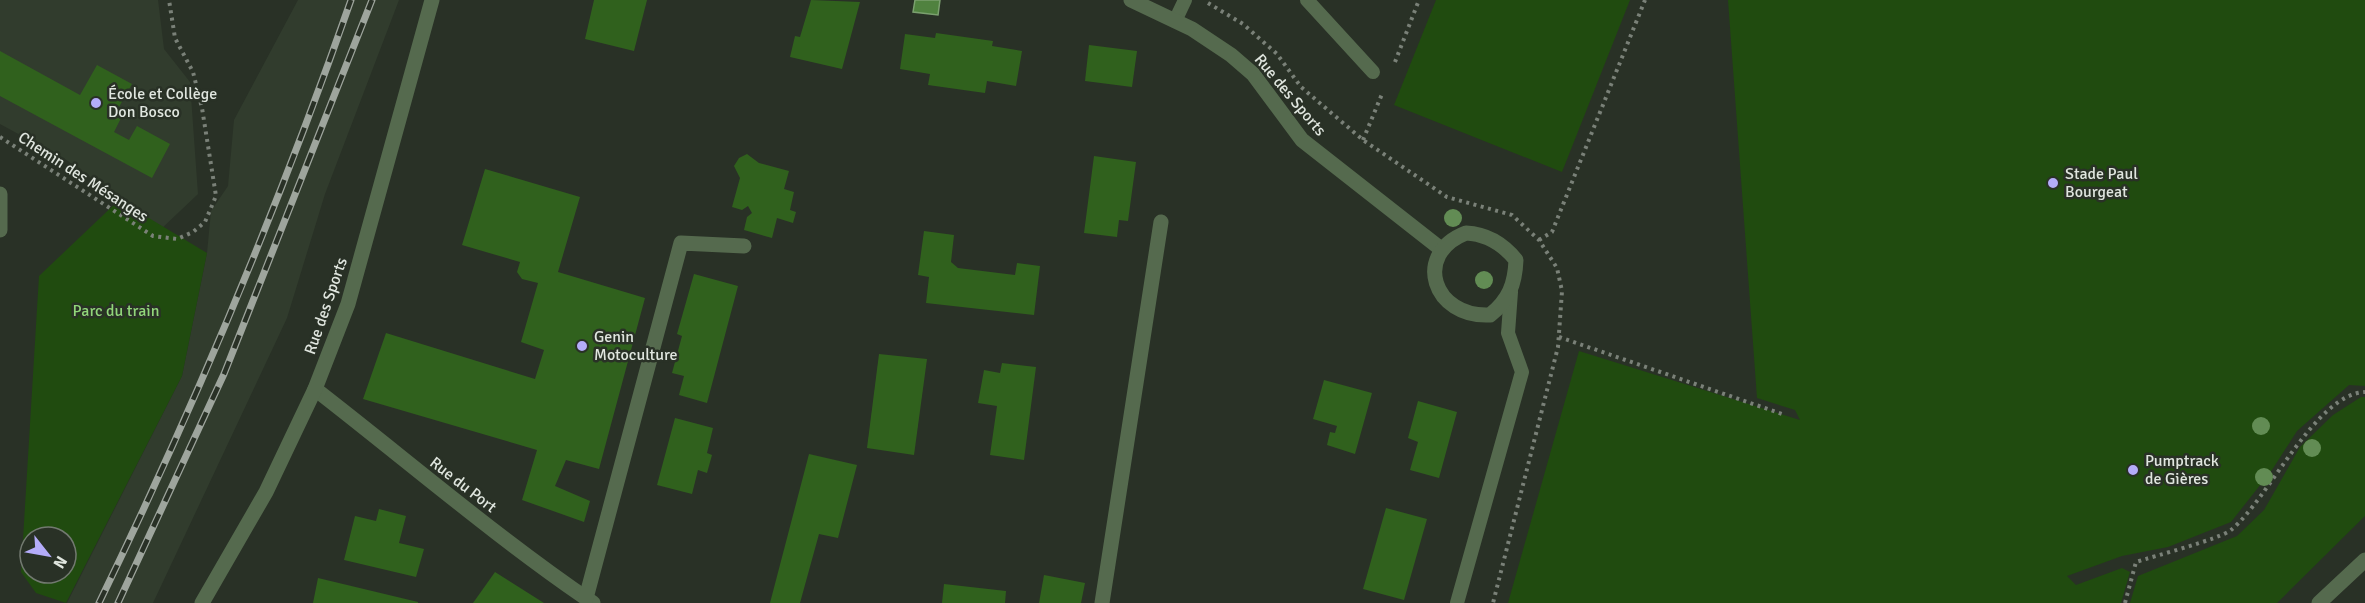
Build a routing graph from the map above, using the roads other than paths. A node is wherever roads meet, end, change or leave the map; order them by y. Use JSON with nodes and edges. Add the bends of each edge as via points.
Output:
{"nodes":[{"id":1,"x":432,"y":0,"type":"edge"},
{"id":2,"x":1131,"y":0,"type":"edge"},
{"id":3,"x":1185,"y":0,"type":"edge"},
{"id":4,"x":1307,"y":0,"type":"edge"},
{"id":5,"x":1175,"y":21,"type":"junction"},
{"id":6,"x":1373,"y":72,"type":"dead end"},
{"id":7,"x":0,"y":194,"type":"edge"},
{"id":8,"x":1161,"y":222,"type":"dead end"},
{"id":9,"x":0,"y":230,"type":"edge"},
{"id":10,"x":744,"y":246,"type":"dead end"},
{"id":11,"x":1441,"y":249,"type":"junction"},
{"id":12,"x":1511,"y":292,"type":"junction"},
{"id":13,"x":315,"y":389,"type":"junction"},
{"id":14,"x":2365,"y":560,"type":"edge"},
{"id":15,"x":590,"y":600,"type":"edge"},
{"id":16,"x":202,"y":603,"type":"edge"},
{"id":17,"x":1102,"y":603,"type":"edge"},
{"id":18,"x":1457,"y":603,"type":"edge"},
{"id":19,"x":2319,"y":603,"type":"edge"}],
"edges":[{"from":1,"to":13,"type":"street","name":"Rue des Sports","via":[[348,304]]},
{"from":2,"to":5,"type":"street","name":"Rue des Sports"},
{"from":3,"to":5,"type":"lane"},
{"from":4,"to":6,"type":"lane"},
{"from":5,"to":11,"type":"street","name":"Rue des Sports","via":[[1231,55],[1253,74],[1302,140]]},
{"from":7,"to":9,"type":"street"},
{"from":8,"to":17,"type":"street"},
{"from":10,"to":15,"type":"street","via":[[681,243]]},
{"from":11,"to":12,"type":"street","via":[[1466,232],[1480,233],[1506,248],[1516,260]]},
{"from":11,"to":12,"type":"street","via":[[1435,276],[1438,289],[1454,308],[1465,314],[1490,315]]},
{"from":12,"to":18,"type":"lane","via":[[1508,333],[1522,372]]},
{"from":13,"to":15,"type":"street","name":"Rue du Port","via":[[541,568]]},
{"from":13,"to":16,"type":"street","name":"Rue des Sports","via":[[266,492]]},
{"from":14,"to":19,"type":"street"}]}
